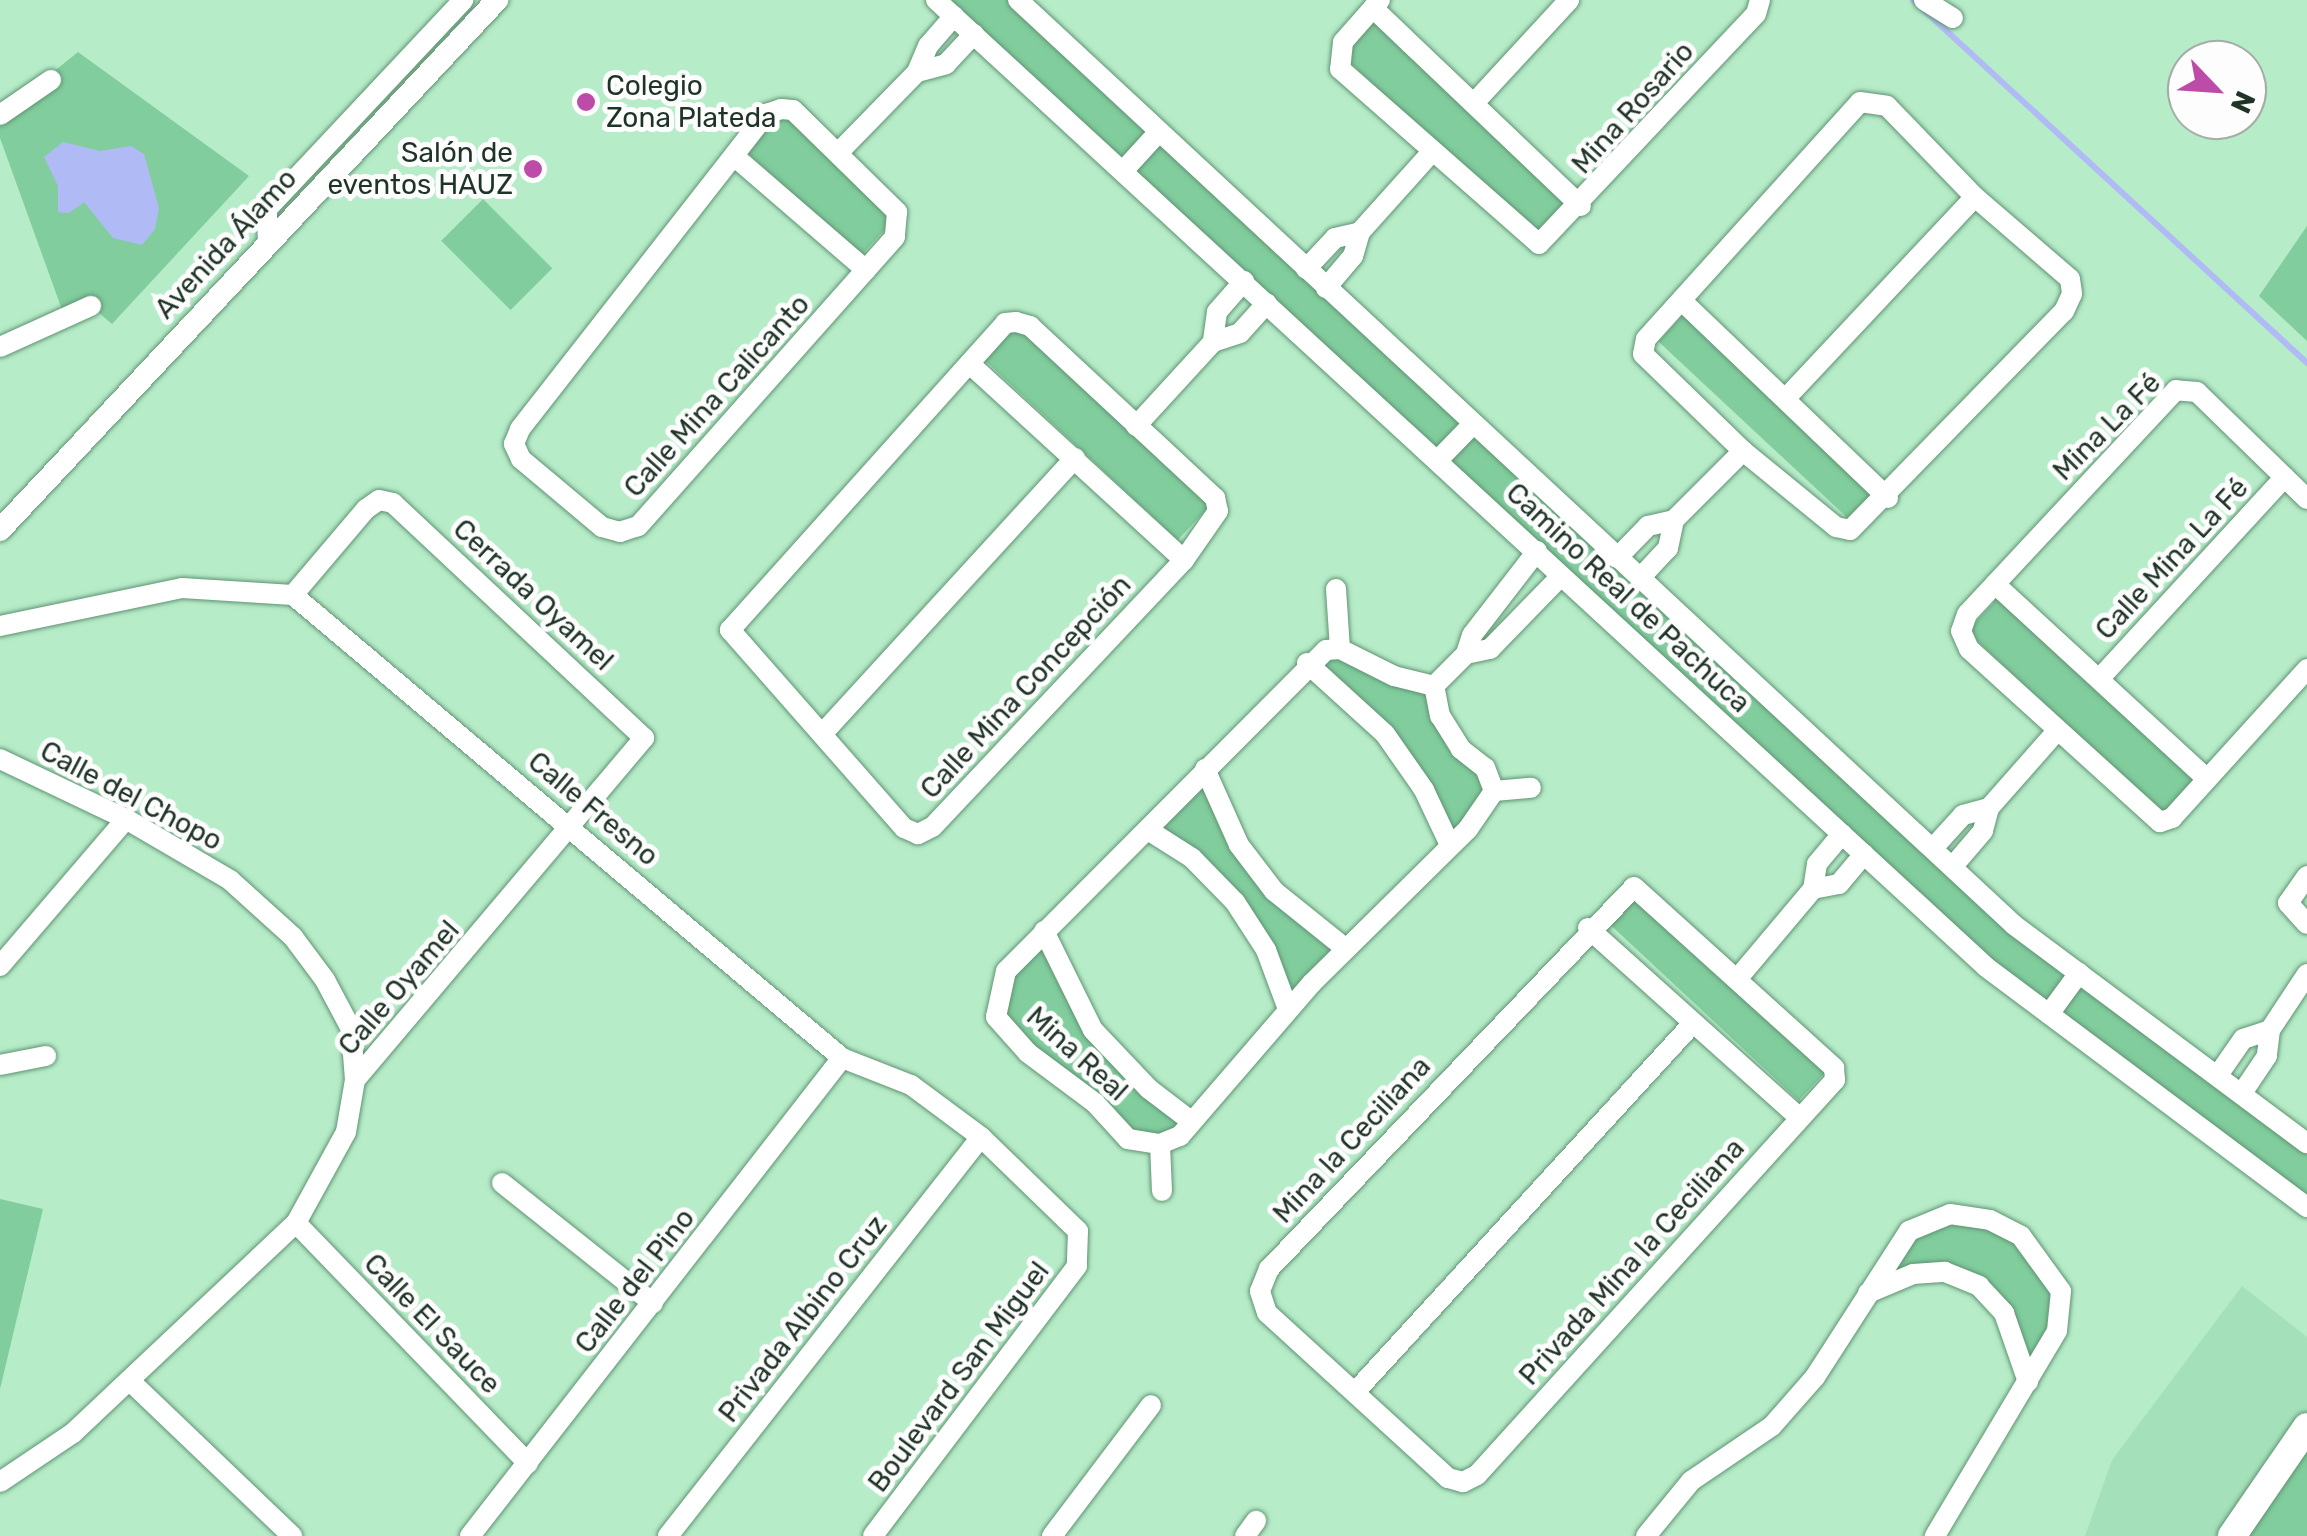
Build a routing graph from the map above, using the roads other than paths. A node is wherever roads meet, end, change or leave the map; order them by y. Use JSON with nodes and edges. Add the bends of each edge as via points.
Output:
{"nodes":[{"id":1,"x":462,"y":0,"type":"edge"},
{"id":2,"x":498,"y":0,"type":"edge"},
{"id":3,"x":936,"y":0,"type":"edge"},
{"id":4,"x":1018,"y":0,"type":"edge"},
{"id":5,"x":1568,"y":0,"type":"edge"},
{"id":6,"x":1760,"y":0,"type":"edge"},
{"id":7,"x":1924,"y":0,"type":"edge"},
{"id":8,"x":1377,"y":4,"type":"edge"},
{"id":9,"x":954,"y":16,"type":"junction"},
{"id":10,"x":1953,"y":18,"type":"dead end"},
{"id":11,"x":974,"y":34,"type":"junction"},
{"id":12,"x":917,"y":72,"type":"junction"},
{"id":13,"x":51,"y":80,"type":"dead end"},
{"id":14,"x":1475,"y":102,"type":"junction"},
{"id":15,"x":0,"y":115,"type":"edge"},
{"id":16,"x":1157,"y":134,"type":"junction"},
{"id":17,"x":838,"y":153,"type":"junction"},
{"id":18,"x":1431,"y":153,"type":"junction"},
{"id":19,"x":735,"y":157,"type":"junction"},
{"id":20,"x":1124,"y":170,"type":"junction"},
{"id":21,"x":1975,"y":197,"type":"junction"},
{"id":22,"x":1581,"y":206,"type":"junction"},
{"id":23,"x":1360,"y":232,"type":"junction"},
{"id":24,"x":268,"y":244,"type":"junction"},
{"id":25,"x":866,"y":270,"type":"junction"},
{"id":26,"x":1306,"y":270,"type":"junction"},
{"id":27,"x":1244,"y":282,"type":"junction"},
{"id":28,"x":1326,"y":288,"type":"junction"},
{"id":29,"x":1682,"y":301,"type":"junction"},
{"id":30,"x":1267,"y":303,"type":"junction"},
{"id":31,"x":91,"y":306,"type":"dead end"},
{"id":32,"x":1212,"y":342,"type":"junction"},
{"id":33,"x":0,"y":347,"type":"edge"},
{"id":34,"x":970,"y":364,"type":"junction"},
{"id":35,"x":1786,"y":397,"type":"junction"},
{"id":36,"x":1136,"y":426,"type":"junction"},
{"id":37,"x":1471,"y":426,"type":"junction"},
{"id":38,"x":1744,"y":451,"type":"junction"},
{"id":39,"x":1075,"y":458,"type":"junction"},
{"id":40,"x":1439,"y":459,"type":"junction"},
{"id":41,"x":2285,"y":478,"type":"junction"},
{"id":42,"x":1888,"y":498,"type":"junction"},
{"id":43,"x":2307,"y":499,"type":"edge"},
{"id":44,"x":1674,"y":520,"type":"junction"},
{"id":45,"x":0,"y":530,"type":"edge"},
{"id":46,"x":1537,"y":552,"type":"junction"},
{"id":47,"x":1617,"y":558,"type":"junction"},
{"id":48,"x":1184,"y":560,"type":"junction"},
{"id":49,"x":1562,"y":576,"type":"junction"},
{"id":50,"x":1640,"y":578,"type":"junction"},
{"id":51,"x":1995,"y":584,"type":"junction"},
{"id":52,"x":1336,"y":589,"type":"dead end"},
{"id":53,"x":293,"y":595,"type":"junction"},
{"id":54,"x":0,"y":626,"type":"edge"},
{"id":55,"x":1340,"y":648,"type":"junction"},
{"id":56,"x":1466,"y":654,"type":"junction"},
{"id":57,"x":1307,"y":663,"type":"junction"},
{"id":58,"x":2307,"y":668,"type":"edge"},
{"id":59,"x":2100,"y":678,"type":"junction"},
{"id":60,"x":1434,"y":686,"type":"junction"},
{"id":61,"x":2057,"y":730,"type":"junction"},
{"id":62,"x":822,"y":733,"type":"junction"},
{"id":63,"x":644,"y":738,"type":"joint"},
{"id":64,"x":0,"y":759,"type":"edge"},
{"id":65,"x":1205,"y":770,"type":"junction"},
{"id":66,"x":2206,"y":776,"type":"junction"},
{"id":67,"x":1531,"y":788,"type":"dead end"},
{"id":68,"x":1494,"y":791,"type":"junction"},
{"id":69,"x":1989,"y":808,"type":"junction"},
{"id":70,"x":126,"y":818,"type":"junction"},
{"id":71,"x":574,"y":828,"type":"junction"},
{"id":72,"x":1148,"y":830,"type":"junction"},
{"id":73,"x":1842,"y":834,"type":"junction"},
{"id":74,"x":1450,"y":844,"type":"junction"},
{"id":75,"x":1934,"y":847,"type":"junction"},
{"id":76,"x":1864,"y":854,"type":"junction"},
{"id":77,"x":1954,"y":866,"type":"junction"},
{"id":78,"x":2307,"y":876,"type":"edge"},
{"id":79,"x":1812,"y":890,"type":"junction"},
{"id":80,"x":2307,"y":924,"type":"edge"},
{"id":81,"x":1588,"y":928,"type":"junction"},
{"id":82,"x":1044,"y":931,"type":"junction"},
{"id":83,"x":1345,"y":948,"type":"junction"},
{"id":84,"x":0,"y":966,"type":"edge"},
{"id":85,"x":2079,"y":973,"type":"junction"},
{"id":86,"x":2307,"y":974,"type":"edge"},
{"id":87,"x":1738,"y":978,"type":"junction"},
{"id":88,"x":1288,"y":1009,"type":"junction"},
{"id":89,"x":2049,"y":1014,"type":"junction"},
{"id":90,"x":1691,"y":1024,"type":"junction"},
{"id":91,"x":2270,"y":1030,"type":"junction"},
{"id":92,"x":46,"y":1056,"type":"dead end"},
{"id":93,"x":842,"y":1058,"type":"junction"},
{"id":94,"x":0,"y":1065,"type":"edge"},
{"id":95,"x":1836,"y":1074,"type":"joint"},
{"id":96,"x":2218,"y":1075,"type":"junction"},
{"id":97,"x":355,"y":1080,"type":"junction"},
{"id":98,"x":2242,"y":1093,"type":"junction"},
{"id":99,"x":1800,"y":1118,"type":"junction"},
{"id":100,"x":1192,"y":1121,"type":"junction"},
{"id":101,"x":981,"y":1136,"type":"junction"},
{"id":102,"x":2307,"y":1142,"type":"edge"},
{"id":103,"x":1160,"y":1144,"type":"junction"},
{"id":104,"x":502,"y":1183,"type":"dead end"},
{"id":105,"x":1162,"y":1191,"type":"dead end"},
{"id":106,"x":2307,"y":1207,"type":"edge"},
{"id":107,"x":296,"y":1223,"type":"junction"},
{"id":108,"x":1082,"y":1248,"type":"joint"},
{"id":109,"x":1866,"y":1293,"type":"junction"},
{"id":110,"x":653,"y":1302,"type":"junction"},
{"id":111,"x":131,"y":1382,"type":"junction"},
{"id":112,"x":2028,"y":1382,"type":"junction"},
{"id":113,"x":1356,"y":1391,"type":"junction"},
{"id":114,"x":1151,"y":1404,"type":"dead end"},
{"id":115,"x":2307,"y":1427,"type":"edge"},
{"id":116,"x":528,"y":1463,"type":"junction"},
{"id":117,"x":0,"y":1482,"type":"edge"},
{"id":118,"x":1462,"y":1482,"type":"joint"},
{"id":119,"x":292,"y":1536,"type":"edge"},
{"id":120,"x":470,"y":1536,"type":"edge"},
{"id":121,"x":668,"y":1536,"type":"edge"},
{"id":122,"x":874,"y":1536,"type":"edge"},
{"id":123,"x":1052,"y":1536,"type":"edge"},
{"id":124,"x":1646,"y":1536,"type":"edge"},
{"id":125,"x":1935,"y":1536,"type":"edge"},
{"id":126,"x":2232,"y":1536,"type":"edge"}],
"edges":[{"from":1,"to":24,"type":"street","via":[[266,209]]},
{"from":2,"to":24,"type":"street","name":"Avenida Álamo"},
{"from":3,"to":9,"type":"street","name":"Camino Real de Pachuca"},
{"from":4,"to":16,"type":"street","name":"Camino Real de Pachuca"},
{"from":5,"to":14,"type":"street"},
{"from":6,"to":22,"type":"street","name":"Mina Rosario","via":[[1756,14]]},
{"from":7,"to":10,"type":"street"},
{"from":8,"to":14,"type":"street","name":"Mina Rosario"},
{"from":8,"to":18,"type":"street","name":"Mina Rosario","via":[[1343,42],[1340,68]]},
{"from":9,"to":11,"type":"street","name":"Camino Real de Pachuca"},
{"from":9,"to":12,"type":"street","via":[[928,46]]},
{"from":11,"to":12,"type":"street","via":[[946,64]]},
{"from":11,"to":20,"type":"street","name":"Camino Real de Pachuca"},
{"from":12,"to":17,"type":"street"},
{"from":13,"to":15,"type":"street"},
{"from":14,"to":22,"type":"street","name":"Mina Rosario"},
{"from":16,"to":20,"type":"street"},
{"from":16,"to":26,"type":"street","name":"Camino Real de Pachuca"},
{"from":17,"to":19,"type":"street","name":"Calle Mina Calicanto","via":[[793,110],[781,109],[766,114]]},
{"from":17,"to":25,"type":"street","name":"Calle Mina Calicanto","via":[[897,212],[895,237]]},
{"from":18,"to":22,"type":"street","name":"Mina Rosario","via":[[1530,242],[1548,241]]},
{"from":18,"to":23,"type":"street"},
{"from":19,"to":25,"type":"street"},
{"from":19,"to":25,"type":"street","name":"Calle Mina Calicanto","via":[[520,429],[514,444],[521,459],[602,527],[620,532],[638,526]]},
{"from":20,"to":27,"type":"street","name":"Camino Real de Pachuca"},
{"from":21,"to":29,"type":"street","via":[[1888,106],[1860,102]]},
{"from":21,"to":35,"type":"street"},
{"from":21,"to":42,"type":"street","via":[[2070,279],[2072,294],[2064,311]]},
{"from":23,"to":26,"type":"street","via":[[1335,238]]},
{"from":23,"to":28,"type":"street","via":[[1353,256]]},
{"from":24,"to":45,"type":"street","name":"Avenida Álamo"},
{"from":26,"to":28,"type":"street","name":"Camino Real de Pachuca"},
{"from":27,"to":30,"type":"street","name":"Camino Real de Pachuca"},
{"from":27,"to":32,"type":"street","via":[[1217,312]]},
{"from":28,"to":37,"type":"street","name":"Camino Real de Pachuca"},
{"from":29,"to":35,"type":"street"},
{"from":29,"to":38,"type":"street","via":[[1646,339],[1643,354]]},
{"from":30,"to":32,"type":"street","via":[[1240,333]]},
{"from":30,"to":40,"type":"street","name":"Camino Real de Pachuca"},
{"from":31,"to":33,"type":"street"},
{"from":32,"to":36,"type":"street"},
{"from":34,"to":36,"type":"street","name":"Calle Mina Concepción","via":[[1005,323],[1030,326]]},
{"from":34,"to":39,"type":"street"},
{"from":34,"to":62,"type":"street","name":"Calle Mina Concepción","via":[[730,630]]},
{"from":35,"to":42,"type":"street"},
{"from":36,"to":48,"type":"street","name":"Calle Mina Concepción","via":[[1215,498],[1213,524]]},
{"from":37,"to":40,"type":"street"},
{"from":37,"to":47,"type":"street","name":"Camino Real de Pachuca"},
{"from":38,"to":42,"type":"street","via":[[1836,527],[1860,526]]},
{"from":38,"to":44,"type":"street"},
{"from":39,"to":48,"type":"street"},
{"from":39,"to":62,"type":"street"},
{"from":40,"to":46,"type":"street","name":"Camino Real de Pachuca"},
{"from":41,"to":43,"type":"street","name":"Mina La Fé"},
{"from":41,"to":51,"type":"street","name":"Mina La Fé","via":[[2196,392],[2176,390]]},
{"from":41,"to":59,"type":"street","name":"Calle Mina La Fé"},
{"from":44,"to":47,"type":"street","via":[[1648,526]]},
{"from":44,"to":50,"type":"street","via":[[1668,548]]},
{"from":46,"to":49,"type":"street","name":"Camino Real de Pachuca"},
{"from":46,"to":56,"type":"street","via":[[1472,636]]},
{"from":47,"to":50,"type":"street","name":"Camino Real de Pachuca"},
{"from":48,"to":62,"type":"street","name":"Calle Mina Concepción","via":[[918,834],[904,828]]},
{"from":49,"to":56,"type":"street","via":[[1490,649]]},
{"from":49,"to":73,"type":"street","name":"Camino Real de Pachuca"},
{"from":50,"to":75,"type":"street","name":"Camino Real de Pachuca"},
{"from":51,"to":59,"type":"street"},
{"from":51,"to":61,"type":"street","name":"Mina La Fé","via":[[1967,614],[1961,631],[1969,650]]},
{"from":52,"to":55,"type":"street"},
{"from":53,"to":54,"type":"street","via":[[182,588]]},
{"from":53,"to":63,"type":"street","name":"Cerrada Oyamel","via":[[379,500],[393,503]]},
{"from":53,"to":71,"type":"street","name":"Calle Fresno"},
{"from":55,"to":57,"type":"street","name":"Mina Real"},
{"from":55,"to":60,"type":"street","via":[[1394,676]]},
{"from":56,"to":60,"type":"street"},
{"from":57,"to":65,"type":"street","name":"Mina Real"},
{"from":57,"to":74,"type":"street","via":[[1384,734],[1424,790]]},
{"from":58,"to":66,"type":"street","name":"Mina La Fé"},
{"from":59,"to":66,"type":"street"},
{"from":60,"to":68,"type":"street","via":[[1440,716],[1461,749],[1485,768]]},
{"from":61,"to":66,"type":"street","name":"Mina La Fé","via":[[2160,822],[2172,818]]},
{"from":61,"to":69,"type":"street"},
{"from":63,"to":71,"type":"street","name":"Calle Oyamel"},
{"from":64,"to":70,"type":"street","name":"Calle del Chopo"},
{"from":65,"to":72,"type":"street","name":"Mina Real"},
{"from":65,"to":83,"type":"street","via":[[1239,845],[1274,891]]},
{"from":67,"to":68,"type":"street"},
{"from":68,"to":74,"type":"street"},
{"from":69,"to":75,"type":"street","via":[[1963,815]]},
{"from":69,"to":77,"type":"street","via":[[1983,831]]},
{"from":70,"to":84,"type":"street"},
{"from":70,"to":97,"type":"street","name":"Calle del Chopo","via":[[230,880],[293,937],[351,1029]]},
{"from":71,"to":93,"type":"street","name":"Calle Fresno"},
{"from":71,"to":97,"type":"street","name":"Calle Oyamel"},
{"from":72,"to":82,"type":"street","name":"Mina Real"},
{"from":72,"to":88,"type":"street","via":[[1192,858],[1236,902],[1266,950]]},
{"from":73,"to":76,"type":"street","name":"Camino Real de Pachuca"},
{"from":73,"to":79,"type":"street","via":[[1817,864]]},
{"from":74,"to":83,"type":"street"},
{"from":75,"to":77,"type":"street","name":"Camino Real de Pachuca"},
{"from":76,"to":79,"type":"street","via":[[1839,884]]},
{"from":76,"to":89,"type":"street","name":"Camino Real de Pachuca","via":[[1986,967]]},
{"from":77,"to":85,"type":"street","name":"Camino Real de Pachuca","via":[[2014,925]]},
{"from":78,"to":80,"type":"street","via":[[2288,903]]},
{"from":79,"to":87,"type":"street"},
{"from":81,"to":87,"type":"street","name":"Mina la Ceciliana","via":[[1634,886]]},
{"from":81,"to":90,"type":"street"},
{"from":81,"to":113,"type":"street","name":"Mina la Ceciliana","via":[[1269,1268],[1260,1291],[1267,1313]]},
{"from":82,"to":100,"type":"street","name":"Mina Real","via":[[1093,1030],[1149,1089]]},
{"from":82,"to":103,"type":"street","name":"Mina Real","via":[[1006,971],[996,1017],[1028,1054],[1094,1103],[1128,1140]]},
{"from":83,"to":88,"type":"street"},
{"from":85,"to":89,"type":"street"},
{"from":85,"to":96,"type":"street","name":"Camino Real de Pachuca"},
{"from":86,"to":91,"type":"street"},
{"from":87,"to":95,"type":"street","name":"Mina la Ceciliana"},
{"from":88,"to":100,"type":"street"},
{"from":89,"to":106,"type":"street","name":"Camino Real de Pachuca"},
{"from":90,"to":99,"type":"street"},
{"from":90,"to":113,"type":"street"},
{"from":91,"to":96,"type":"street","via":[[2244,1039]]},
{"from":91,"to":98,"type":"street","via":[[2267,1056]]},
{"from":92,"to":94,"type":"street"},
{"from":93,"to":101,"type":"street","name":"Calle Fresno","via":[[911,1085]]},
{"from":93,"to":110,"type":"street","name":"Calle del Pino"},
{"from":95,"to":99,"type":"street","name":"Privada Mina la Ceciliana"},
{"from":96,"to":98,"type":"street","name":"Camino Real de Pachuca"},
{"from":97,"to":107,"type":"street","name":"Calle Oyamel","via":[[346,1132]]},
{"from":98,"to":102,"type":"street","name":"Camino Real de Pachuca"},
{"from":99,"to":118,"type":"street","name":"Privada Mina la Ceciliana","via":[[1477,1475]]},
{"from":100,"to":103,"type":"street","via":[[1180,1136]]},
{"from":101,"to":108,"type":"street","name":"Calle Fresno","via":[[1078,1231]]},
{"from":101,"to":121,"type":"street","name":"Privada Albino Cruz"},
{"from":103,"to":105,"type":"street"},
{"from":104,"to":110,"type":"street"},
{"from":107,"to":111,"type":"street","name":"Calle Oyamel"},
{"from":107,"to":116,"type":"street","name":"Calle El Sauce"},
{"from":108,"to":122,"type":"street","name":"Boulevard San Miguel","via":[[1076,1266]]},
{"from":109,"to":112,"type":"street","via":[[1913,1274],[1946,1272],[1980,1286],[2004,1313]]},
{"from":109,"to":112,"type":"street","via":[[1908,1231],[1950,1214],[1990,1220],[2021,1236],[2061,1291],[2056,1332]]},
{"from":109,"to":124,"type":"street","via":[[1815,1377],[1772,1426],[1691,1480]]},
{"from":110,"to":116,"type":"street","name":"Calle del Pino"},
{"from":111,"to":117,"type":"street","name":"Calle Oyamel","via":[[73,1434]]},
{"from":111,"to":119,"type":"street"},
{"from":112,"to":125,"type":"street"},
{"from":113,"to":118,"type":"street","name":"Mina la Ceciliana","via":[[1448,1478]]},
{"from":114,"to":123,"type":"street"},
{"from":115,"to":126,"type":"main road"},
{"from":116,"to":120,"type":"street","name":"Calle del Pino"}]}
